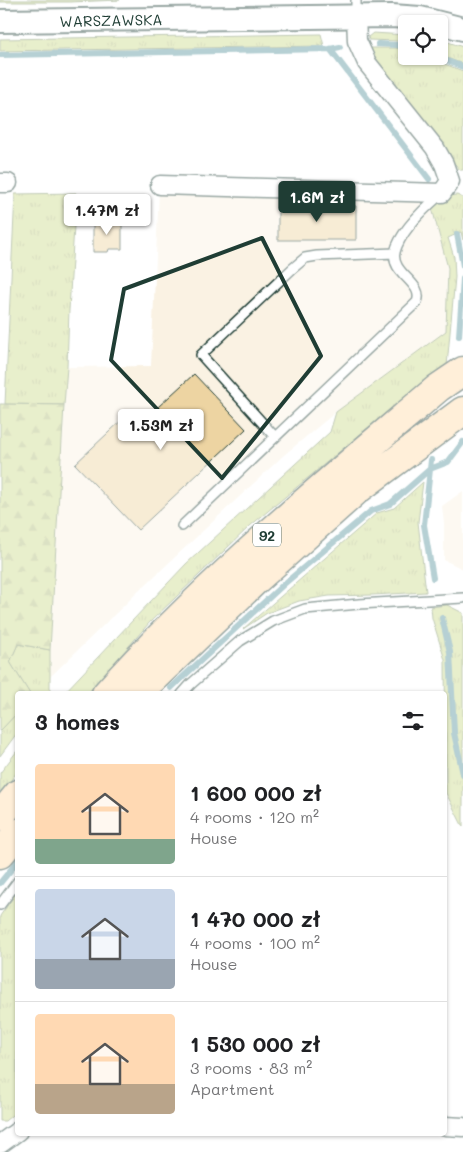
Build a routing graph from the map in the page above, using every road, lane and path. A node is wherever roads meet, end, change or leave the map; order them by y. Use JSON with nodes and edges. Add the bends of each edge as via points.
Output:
{"nodes":[{"id":1,"x":356,"y":8,"type":"edge"},
{"id":2,"x":0,"y":21,"type":"edge"},
{"id":3,"x":463,"y":28,"type":"edge"},
{"id":4,"x":160,"y":185,"type":"dead end"},
{"id":5,"x":442,"y":193,"type":"junction"},
{"id":6,"x":395,"y":253,"type":"junction"},
{"id":7,"x":463,"y":371,"type":"edge"},
{"id":8,"x":463,"y":411,"type":"edge"},
{"id":9,"x":275,"y":437,"type":"junction"},
{"id":10,"x":182,"y":526,"type":"dead end"},
{"id":11,"x":463,"y":598,"type":"edge"},
{"id":12,"x":109,"y":691,"type":"edge"},
{"id":13,"x":140,"y":691,"type":"edge"},
{"id":14,"x":185,"y":691,"type":"edge"},
{"id":15,"x":15,"y":798,"type":"edge"},
{"id":16,"x":0,"y":816,"type":"edge"},
{"id":17,"x":15,"y":836,"type":"edge"},
{"id":18,"x":0,"y":854,"type":"edge"},
{"id":19,"x":15,"y":885,"type":"edge"},
{"id":20,"x":0,"y":905,"type":"edge"},
{"id":21,"x":447,"y":1126,"type":"edge"},
{"id":22,"x":463,"y":1127,"type":"edge"},
{"id":23,"x":15,"y":1133,"type":"edge"},
{"id":24,"x":0,"y":1144,"type":"edge"}],
"edges":[{"from":1,"to":2,"type":"street","name":"WARSZAWSKA","via":[[313,18]]},
{"from":1,"to":3,"type":"street","name":"WARSZAWSKA"},
{"from":1,"to":5,"type":"street","via":[[357,41],[367,63],[435,148],[444,164],[450,181]]},
{"from":4,"to":5,"type":"street"},
{"from":5,"to":6,"type":"lane","via":[[418,214],[402,236]]},
{"from":6,"to":9,"type":"lane","via":[[397,268],[416,289],[417,302]]},
{"from":6,"to":9,"type":"lane","via":[[305,258],[201,355]]},
{"from":7,"to":12,"type":"main road","number":"92","via":[[438,388],[239,561],[174,621]]},
{"from":8,"to":13,"type":"main road","number":"92","via":[[357,490]]},
{"from":9,"to":10,"type":"lane"},
{"from":11,"to":14,"type":"lane","via":[[305,609],[273,621],[240,640]]},
{"from":15,"to":16,"type":"main road"},
{"from":17,"to":18,"type":"main road"},
{"from":19,"to":20,"type":"lane"},
{"from":21,"to":22,"type":"street"},
{"from":23,"to":24,"type":"street"}]}
